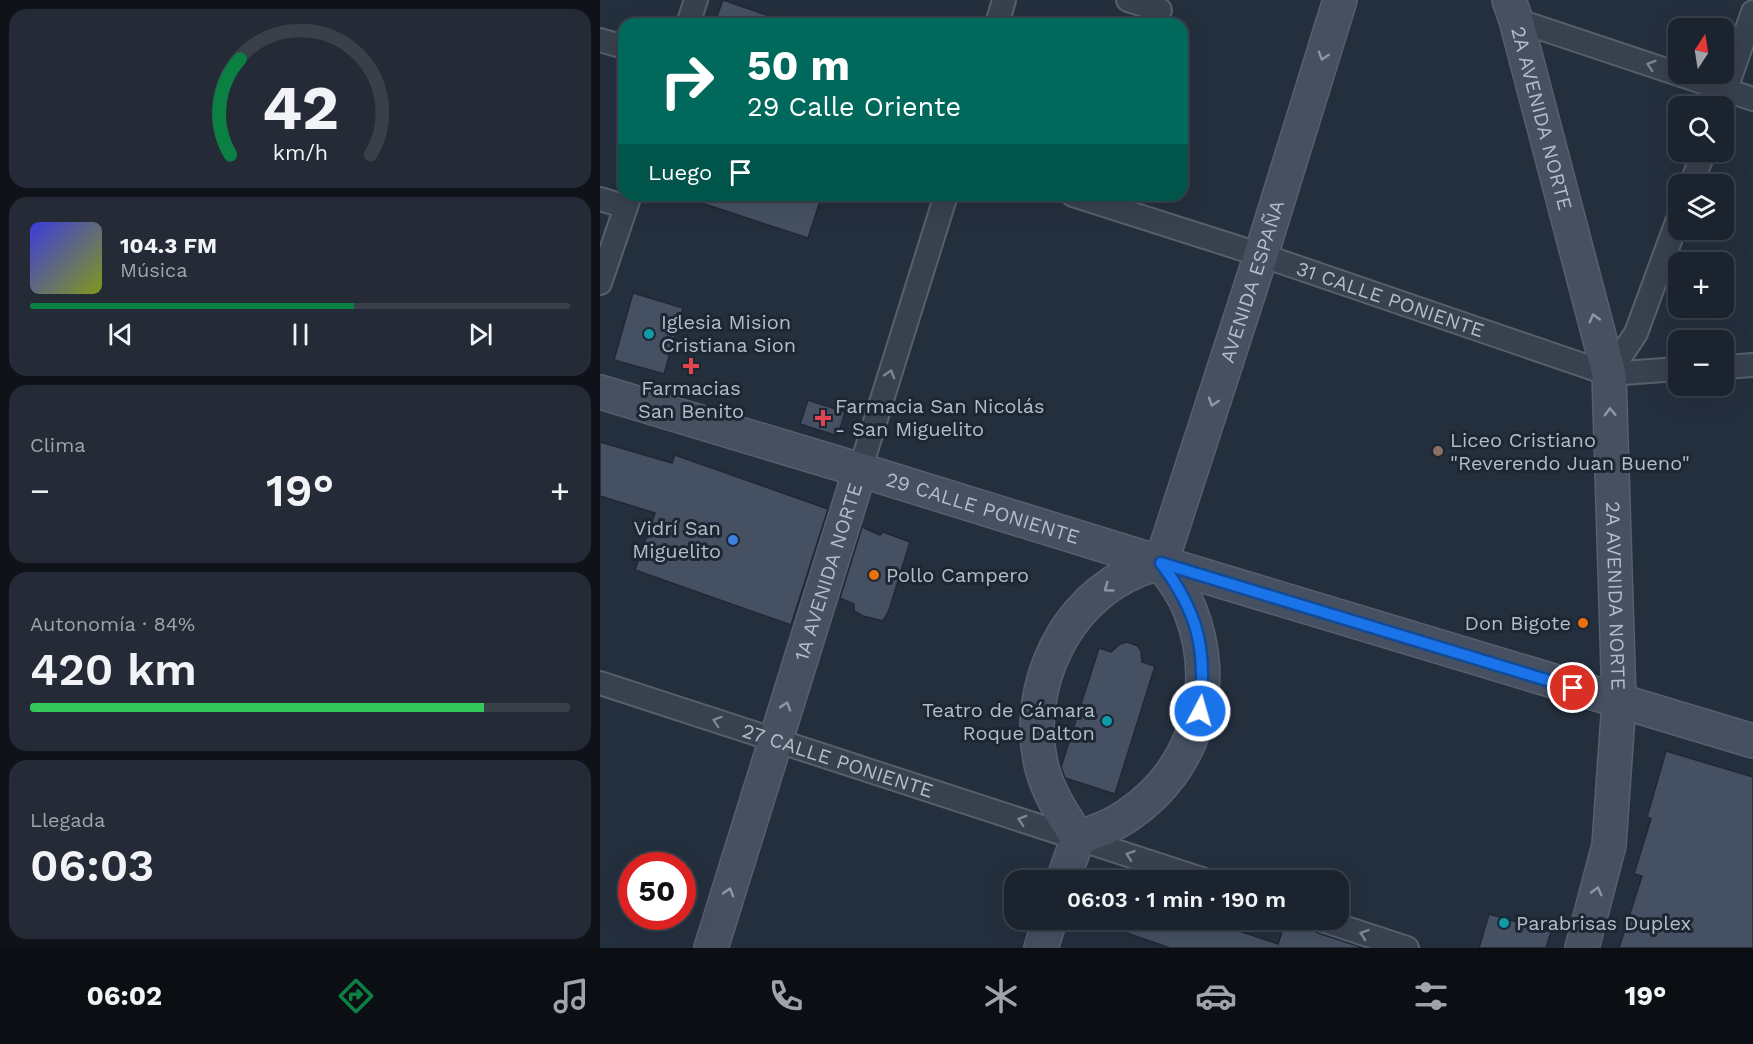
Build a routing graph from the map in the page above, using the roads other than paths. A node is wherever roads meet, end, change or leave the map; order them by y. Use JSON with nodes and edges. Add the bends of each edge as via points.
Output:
{"nodes":[{"id":1,"x":696,"y":0,"type":"edge"},
{"id":2,"x":1004,"y":0,"type":"edge"},
{"id":3,"x":1128,"y":0,"type":"edge"},
{"id":4,"x":1340,"y":0,"type":"edge"},
{"id":5,"x":1160,"y":10,"type":"dead end"},
{"id":6,"x":1512,"y":10,"type":"edge"},
{"id":7,"x":1753,"y":12,"type":"edge"},
{"id":8,"x":690,"y":18,"type":"edge"},
{"id":9,"x":999,"y":18,"type":"edge"},
{"id":10,"x":600,"y":40,"type":"edge"},
{"id":11,"x":618,"y":45,"type":"edge"},
{"id":12,"x":1718,"y":96,"type":"edge"},
{"id":13,"x":1724,"y":96,"type":"edge"},
{"id":14,"x":1734,"y":98,"type":"edge"},
{"id":15,"x":1753,"y":99,"type":"edge"},
{"id":16,"x":600,"y":199,"type":"edge"},
{"id":17,"x":618,"y":200,"type":"edge"},
{"id":18,"x":628,"y":201,"type":"edge"},
{"id":19,"x":944,"y":201,"type":"edge"},
{"id":20,"x":1091,"y":201,"type":"edge"},
{"id":21,"x":1670,"y":240,"type":"edge"},
{"id":22,"x":1261,"y":255,"type":"junction"},
{"id":23,"x":600,"y":283,"type":"edge"},
{"id":24,"x":1753,"y":365,"type":"edge"},
{"id":25,"x":1734,"y":366,"type":"edge"},
{"id":26,"x":1668,"y":370,"type":"edge"},
{"id":27,"x":1609,"y":374,"type":"junction"},
{"id":28,"x":600,"y":392,"type":"edge"},
{"id":29,"x":861,"y":470,"type":"junction"},
{"id":30,"x":1161,"y":563,"type":"junction"},
{"id":31,"x":600,"y":683,"type":"edge"},
{"id":32,"x":1619,"y":701,"type":"junction"},
{"id":33,"x":776,"y":741,"type":"junction"},
{"id":34,"x":1753,"y":741,"type":"edge"},
{"id":35,"x":1078,"y":838,"type":"junction"},
{"id":36,"x":1067,"y":870,"type":"edge"},
{"id":37,"x":1175,"y":870,"type":"edge"},
{"id":38,"x":1349,"y":929,"type":"edge"},
{"id":39,"x":1047,"y":930,"type":"edge"},
{"id":40,"x":711,"y":948,"type":"edge"},
{"id":41,"x":1041,"y":948,"type":"edge"},
{"id":42,"x":1407,"y":948,"type":"edge"},
{"id":43,"x":1582,"y":948,"type":"edge"}],
"edges":[{"from":1,"to":8,"type":"street"},
{"from":2,"to":9,"type":"street"},
{"from":3,"to":5,"type":"street"},
{"from":4,"to":22,"type":"main road","name":"AVENIDA ESPAÑA","one_way":true},
{"from":12,"to":6,"type":"street","one_way":true},
{"from":27,"to":6,"type":"main road","name":"2A AVENIDA NORTE","one_way":true},
{"from":7,"to":13,"type":"street"},
{"from":10,"to":11,"type":"street"},
{"from":14,"to":15,"type":"street"},
{"from":16,"to":17,"type":"street"},
{"from":18,"to":23,"type":"street"},
{"from":29,"to":19,"type":"street","name":"1A AVENIDA NORTE","one_way":true},
{"from":20,"to":22,"type":"street","name":"31 CALLE PONIENTE"},
{"from":21,"to":27,"type":"street","via":[[1636,333]]},
{"from":22,"to":27,"type":"street","name":"31 CALLE PONIENTE"},
{"from":22,"to":30,"type":"main road","name":"AVENIDA ESPAÑA","one_way":true},
{"from":24,"to":25,"type":"street"},
{"from":26,"to":27,"type":"street","name":"31 CALLE PONIENTE"},
{"from":32,"to":27,"type":"main road","name":"2A AVENIDA NORTE","one_way":true},
{"from":28,"to":29,"type":"main road","name":"29 CALLE PONIENTE"},
{"from":29,"to":30,"type":"main road","name":"29 CALLE PONIENTE"},
{"from":33,"to":29,"type":"main road","name":"1A AVENIDA NORTE","one_way":true},
{"from":30,"to":32,"type":"main road","name":"29 CALLE PONIENTE"},
{"from":30,"to":35,"type":"main road","one_way":true,"via":[[1138,570],[1094,598],[1061,639],[1041,687],[1037,713],[1041,765],[1061,813]]},
{"from":30,"to":35,"type":"main road","via":[[1177,584],[1198,633],[1203,658],[1200,711],[1181,760],[1147,801],[1126,817]]},
{"from":33,"to":31,"type":"street","name":"27 CALLE PONIENTE","one_way":true},
{"from":32,"to":34,"type":"main road","name":"29 CALLE PONIENTE"},
{"from":43,"to":32,"type":"main road","name":"2A AVENIDA NORTE","one_way":true,"via":[[1609,845]]},
{"from":35,"to":33,"type":"street","name":"27 CALLE PONIENTE","one_way":true},
{"from":40,"to":33,"type":"main road","name":"1A AVENIDA NORTE","one_way":true},
{"from":35,"to":36,"type":"main road"},
{"from":37,"to":35,"type":"street","name":"27 CALLE PONIENTE","one_way":true},
{"from":42,"to":38,"type":"street","one_way":true},
{"from":39,"to":41,"type":"main road"}]}
